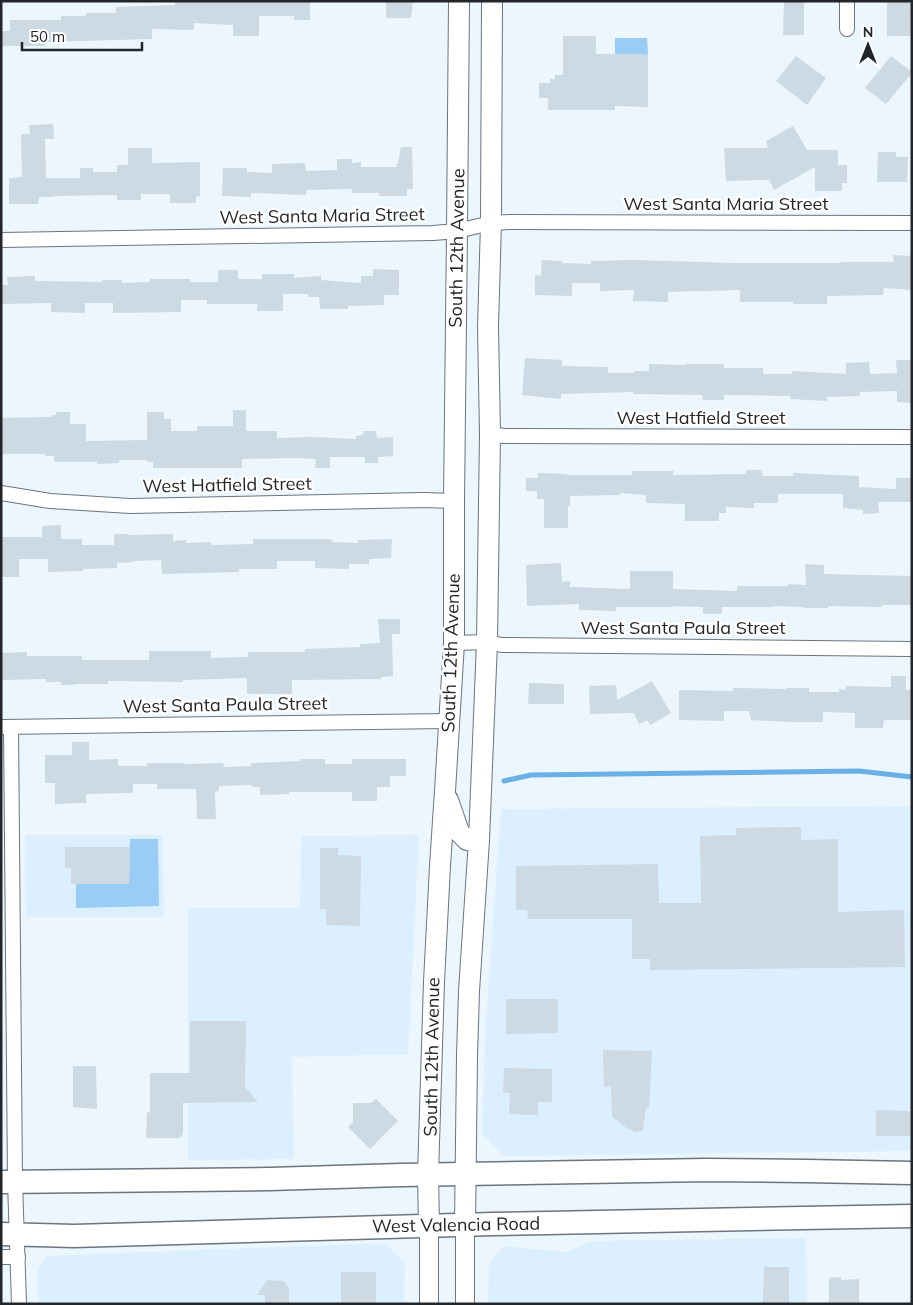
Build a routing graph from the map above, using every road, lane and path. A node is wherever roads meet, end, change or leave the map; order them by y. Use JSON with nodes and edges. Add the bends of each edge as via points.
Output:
{"nodes":[{"id":1,"x":459,"y":1,"type":"edge"},
{"id":2,"x":492,"y":1,"type":"edge"},
{"id":3,"x":847,"y":1,"type":"edge"},
{"id":4,"x":847,"y":28,"type":"dead end"},
{"id":5,"x":912,"y":222,"type":"edge"},
{"id":6,"x":491,"y":223,"type":"junction"},
{"id":7,"x":457,"y":231,"type":"junction"},
{"id":8,"x":1,"y":240,"type":"edge"},
{"id":9,"x":490,"y":434,"type":"junction"},
{"id":10,"x":912,"y":437,"type":"edge"},
{"id":11,"x":1,"y":493,"type":"edge"},
{"id":12,"x":454,"y":501,"type":"junction"},
{"id":13,"x":454,"y":642,"type":"junction"},
{"id":14,"x":487,"y":642,"type":"junction"},
{"id":15,"x":912,"y":649,"type":"edge"},
{"id":16,"x":449,"y":721,"type":"junction"},
{"id":17,"x":6,"y":727,"type":"edge"},
{"id":18,"x":445,"y":791,"type":"junction"},
{"id":19,"x":479,"y":840,"type":"junction"},
{"id":20,"x":7,"y":956,"type":"edge"},
{"id":21,"x":912,"y":1173,"type":"edge"},
{"id":22,"x":428,"y":1175,"type":"junction"},
{"id":23,"x":466,"y":1175,"type":"junction"},
{"id":24,"x":8,"y":1181,"type":"edge"},
{"id":25,"x":912,"y":1216,"type":"edge"},
{"id":26,"x":429,"y":1226,"type":"junction"},
{"id":27,"x":465,"y":1226,"type":"junction"},
{"id":28,"x":9,"y":1234,"type":"edge"},
{"id":29,"x":1,"y":1257,"type":"edge"},
{"id":30,"x":18,"y":1257,"type":"junction"},
{"id":31,"x":19,"y":1304,"type":"edge"},
{"id":32,"x":429,"y":1304,"type":"edge"},
{"id":33,"x":465,"y":1304,"type":"edge"}],
"edges":[{"from":1,"to":7,"type":"main road","name":"South 12th Avenue"},
{"from":2,"to":6,"type":"main road","name":"South 12th Avenue"},
{"from":3,"to":4,"type":"street"},
{"from":5,"to":6,"type":"street","name":"West Santa Maria Street"},
{"from":6,"to":7,"type":"street","name":"West Santa Maria Street"},
{"from":6,"to":9,"type":"main road","name":"South 12th Avenue","via":[[488,327]]},
{"from":7,"to":8,"type":"street","name":"West Santa Maria Street"},
{"from":7,"to":12,"type":"main road","name":"South 12th Avenue"},
{"from":9,"to":10,"type":"street","name":"West Hatfield Street"},
{"from":9,"to":14,"type":"main road","name":"South 12th Avenue"},
{"from":11,"to":12,"type":"street","name":"West Hatfield Street","via":[[50,501],[130,506]]},
{"from":12,"to":13,"type":"main road","name":"South 12th Avenue"},
{"from":13,"to":14,"type":"street","name":"West Santa Paula Street"},
{"from":13,"to":16,"type":"main road","name":"South 12th Avenue"},
{"from":14,"to":15,"type":"street","name":"West Santa Paula Street","via":[[502,646]]},
{"from":14,"to":19,"type":"main road","name":"South 12th Avenue"},
{"from":16,"to":17,"type":"street","name":"West Santa Paula Street"},
{"from":16,"to":18,"type":"main road","name":"South 12th Avenue"},
{"from":17,"to":20,"type":"street"},
{"from":18,"to":19,"type":"main road","via":[[459,832],[467,840]]},
{"from":18,"to":22,"type":"main road","name":"South 12th Avenue","via":[[434,982]]},
{"from":19,"to":23,"type":"main road","name":"South 12th Avenue","via":[[468,1010]]},
{"from":20,"to":24,"type":"street"},
{"from":21,"to":23,"type":"main road","via":[[706,1170]]},
{"from":22,"to":23,"type":"main road"},
{"from":22,"to":24,"type":"main road"},
{"from":22,"to":26,"type":"main road","name":"South 12th Avenue"},
{"from":23,"to":27,"type":"main road","name":"South 12th Avenue"},
{"from":24,"to":28,"type":"street"},
{"from":25,"to":27,"type":"main road","name":"West Valencia Road"},
{"from":26,"to":27,"type":"main road","name":"West Valencia Road"},
{"from":26,"to":28,"type":"main road","name":"West Valencia Road","via":[[74,1236]]},
{"from":26,"to":32,"type":"street","name":"South 12th Avenue"},
{"from":27,"to":33,"type":"street","name":"South 12th Avenue"},
{"from":28,"to":30,"type":"street"},
{"from":29,"to":30,"type":"street"},
{"from":30,"to":31,"type":"street"}]}
